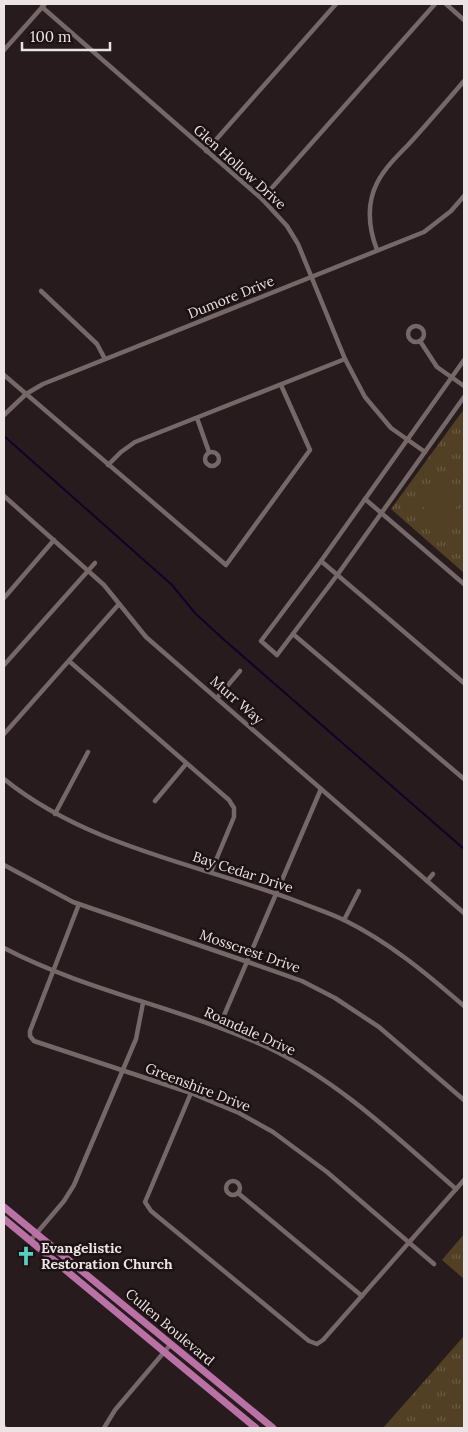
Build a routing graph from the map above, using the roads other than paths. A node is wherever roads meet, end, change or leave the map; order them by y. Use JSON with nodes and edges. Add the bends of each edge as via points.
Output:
{"nodes":[{"id":1,"x":336,"y":4,"type":"edge"},
{"id":2,"x":435,"y":4,"type":"edge"},
{"id":3,"x":446,"y":4,"type":"edge"},
{"id":4,"x":44,"y":5,"type":"edge"},
{"id":5,"x":464,"y":20,"type":"edge"},
{"id":6,"x":4,"y":50,"type":"edge"},
{"id":7,"x":464,"y":82,"type":"edge"},
{"id":8,"x":206,"y":151,"type":"junction"},
{"id":9,"x":464,"y":196,"type":"edge"},
{"id":10,"x":262,"y":199,"type":"junction"},
{"id":11,"x":377,"y":250,"type":"junction"},
{"id":12,"x":312,"y":277,"type":"junction"},
{"id":13,"x":41,"y":291,"type":"dead end"},
{"id":14,"x":420,"y":341,"type":"dead end"},
{"id":15,"x":345,"y":358,"type":"junction"},
{"id":16,"x":105,"y":359,"type":"junction"},
{"id":17,"x":464,"y":360,"type":"edge"},
{"id":18,"x":4,"y":374,"type":"edge"},
{"id":19,"x":451,"y":378,"type":"junction"},
{"id":20,"x":281,"y":385,"type":"junction"},
{"id":21,"x":464,"y":386,"type":"edge"},
{"id":22,"x":26,"y":394,"type":"junction"},
{"id":23,"x":464,"y":397,"type":"edge"},
{"id":24,"x":4,"y":415,"type":"edge"},
{"id":25,"x":197,"y":418,"type":"junction"},
{"id":26,"x":406,"y":440,"type":"junction"},
{"id":27,"x":209,"y":452,"type":"dead end"},
{"id":28,"x":425,"y":452,"type":"junction"},
{"id":29,"x":108,"y":465,"type":"junction"},
{"id":30,"x":4,"y":496,"type":"edge"},
{"id":31,"x":365,"y":499,"type":"junction"},
{"id":32,"x":381,"y":513,"type":"junction"},
{"id":33,"x":54,"y":540,"type":"junction"},
{"id":34,"x":321,"y":561,"type":"junction"},
{"id":35,"x":95,"y":563,"type":"dead end"},
{"id":36,"x":88,"y":570,"type":"junction"},
{"id":37,"x":338,"y":574,"type":"junction"},
{"id":38,"x":464,"y":584,"type":"edge"},
{"id":39,"x":4,"y":598,"type":"edge"},
{"id":40,"x":120,"y":604,"type":"junction"},
{"id":41,"x":293,"y":634,"type":"junction"},
{"id":42,"x":69,"y":660,"type":"junction"},
{"id":43,"x":4,"y":666,"type":"edge"},
{"id":44,"x":240,"y":671,"type":"dead end"},
{"id":45,"x":464,"y":683,"type":"edge"},
{"id":46,"x":217,"y":698,"type":"junction"},
{"id":47,"x":4,"y":734,"type":"edge"},
{"id":48,"x":88,"y":752,"type":"dead end"},
{"id":49,"x":186,"y":764,"type":"junction"},
{"id":50,"x":4,"y":778,"type":"edge"},
{"id":51,"x":464,"y":779,"type":"edge"},
{"id":52,"x":321,"y":789,"type":"junction"},
{"id":53,"x":155,"y":801,"type":"dead end"},
{"id":54,"x":55,"y":814,"type":"junction"},
{"id":55,"x":4,"y":865,"type":"edge"},
{"id":56,"x":211,"y":872,"type":"junction"},
{"id":57,"x":434,"y":874,"type":"dead end"},
{"id":58,"x":427,"y":881,"type":"junction"},
{"id":59,"x":359,"y":891,"type":"dead end"},
{"id":60,"x":276,"y":894,"type":"junction"},
{"id":61,"x":79,"y":904,"type":"junction"},
{"id":62,"x":464,"y":913,"type":"edge"},
{"id":63,"x":344,"y":920,"type":"junction"},
{"id":64,"x":4,"y":948,"type":"edge"},
{"id":65,"x":248,"y":962,"type":"junction"},
{"id":66,"x":52,"y":971,"type":"junction"},
{"id":67,"x":143,"y":1003,"type":"junction"},
{"id":68,"x":464,"y":1006,"type":"edge"},
{"id":69,"x":219,"y":1027,"type":"junction"},
{"id":70,"x":123,"y":1070,"type":"junction"},
{"id":71,"x":191,"y":1094,"type":"junction"},
{"id":72,"x":464,"y":1100,"type":"edge"},
{"id":73,"x":464,"y":1180,"type":"edge"},
{"id":74,"x":456,"y":1189,"type":"junction"},
{"id":75,"x":238,"y":1193,"type":"dead end"},
{"id":76,"x":4,"y":1207,"type":"edge"},
{"id":77,"x":4,"y":1218,"type":"edge"},
{"id":78,"x":37,"y":1234,"type":"junction"},
{"id":79,"x":30,"y":1241,"type":"junction"},
{"id":80,"x":409,"y":1243,"type":"junction"},
{"id":81,"x":434,"y":1264,"type":"dead end"},
{"id":82,"x":101,"y":1286,"type":"junction"},
{"id":83,"x":94,"y":1293,"type":"junction"},
{"id":84,"x":362,"y":1296,"type":"junction"},
{"id":85,"x":171,"y":1344,"type":"junction"},
{"id":86,"x":164,"y":1352,"type":"junction"},
{"id":87,"x":257,"y":1415,"type":"junction"},
{"id":88,"x":253,"y":1426,"type":"edge"},
{"id":89,"x":104,"y":1428,"type":"edge"},
{"id":90,"x":273,"y":1428,"type":"edge"}],
"edges":[{"from":1,"to":8,"type":"street"},
{"from":2,"to":10,"type":"street"},
{"from":3,"to":5,"type":"street"},
{"from":4,"to":6,"type":"street"},
{"from":4,"to":8,"type":"street","name":"Glen Hollow Drive"},
{"from":7,"to":11,"type":"street","via":[[376,183],[370,214],[371,233]]},
{"from":8,"to":10,"type":"street","name":"Glen Hollow Drive"},
{"from":9,"to":11,"type":"street","name":"Dumore Drive","via":[[424,232]]},
{"from":10,"to":12,"type":"street","name":"Glen Hollow Drive","via":[[287,226]]},
{"from":11,"to":12,"type":"street","name":"Dumore Drive"},
{"from":12,"to":15,"type":"street","name":"Glen Hollow Drive"},
{"from":12,"to":16,"type":"street","name":"Dumore Drive"},
{"from":13,"to":16,"type":"street","via":[[97,344]]},
{"from":14,"to":19,"type":"street","via":[[437,367]]},
{"from":15,"to":20,"type":"street"},
{"from":15,"to":26,"type":"street","name":"Glen Hollow Drive","via":[[371,407]]},
{"from":16,"to":22,"type":"street","name":"Dumore Drive"},
{"from":17,"to":19,"type":"street"},
{"from":18,"to":22,"type":"street"},
{"from":19,"to":21,"type":"street"},
{"from":19,"to":26,"type":"street"},
{"from":20,"to":25,"type":"street"},
{"from":20,"to":29,"type":"street","via":[[310,450],[226,566]]},
{"from":22,"to":24,"type":"street","name":"Dumore Drive"},
{"from":22,"to":29,"type":"street"},
{"from":23,"to":28,"type":"street"},
{"from":25,"to":27,"type":"street"},
{"from":25,"to":29,"type":"street","via":[[135,442]]},
{"from":26,"to":28,"type":"street","name":"Glen Hollow Drive"},
{"from":26,"to":31,"type":"street"},
{"from":28,"to":32,"type":"street"},
{"from":30,"to":33,"type":"street","name":"Murr Way"},
{"from":31,"to":32,"type":"street"},
{"from":31,"to":34,"type":"street"},
{"from":32,"to":37,"type":"street"},
{"from":32,"to":38,"type":"street"},
{"from":33,"to":36,"type":"street","name":"Murr Way"},
{"from":33,"to":39,"type":"street"},
{"from":34,"to":37,"type":"street"},
{"from":34,"to":41,"type":"street","via":[[261,641],[277,655]]},
{"from":35,"to":36,"type":"street"},
{"from":36,"to":40,"type":"street","name":"Murr Way"},
{"from":36,"to":43,"type":"street"},
{"from":37,"to":41,"type":"street"},
{"from":37,"to":45,"type":"street"},
{"from":40,"to":42,"type":"street"},
{"from":40,"to":46,"type":"street","name":"Murr Way","via":[[146,637]]},
{"from":41,"to":51,"type":"street"},
{"from":42,"to":47,"type":"street"},
{"from":42,"to":49,"type":"street"},
{"from":44,"to":46,"type":"street"},
{"from":46,"to":52,"type":"street","name":"Murr Way"},
{"from":48,"to":54,"type":"street"},
{"from":49,"to":53,"type":"street"},
{"from":49,"to":56,"type":"street","via":[[229,800],[234,808],[234,817]]},
{"from":50,"to":54,"type":"street","name":"Bay Cedar Drive","via":[[25,796]]},
{"from":52,"to":58,"type":"street","name":"Murr Way"},
{"from":52,"to":60,"type":"street"},
{"from":54,"to":56,"type":"street","name":"Bay Cedar Drive","via":[[139,850]]},
{"from":55,"to":61,"type":"street","name":"Mosscrest Drive"},
{"from":56,"to":60,"type":"street","name":"Bay Cedar Drive"},
{"from":57,"to":58,"type":"street"},
{"from":58,"to":62,"type":"street","name":"Murr Way"},
{"from":59,"to":63,"type":"street"},
{"from":60,"to":63,"type":"street","name":"Bay Cedar Drive"},
{"from":60,"to":65,"type":"street"},
{"from":61,"to":65,"type":"street","name":"Mosscrest Drive"},
{"from":61,"to":66,"type":"street"},
{"from":63,"to":68,"type":"street","name":"Bay Cedar Drive","via":[[420,968]]},
{"from":64,"to":66,"type":"street","name":"Roandale Drive"},
{"from":65,"to":69,"type":"street"},
{"from":65,"to":72,"type":"street","name":"Mosscrest Drive","via":[[302,981],[336,998],[379,1026]]},
{"from":66,"to":67,"type":"street","name":"Roandale Drive"},
{"from":66,"to":70,"type":"street","name":"Greenshire Drive","via":[[30,1036],[34,1041]]},
{"from":67,"to":69,"type":"street","name":"Roandale Drive"},
{"from":67,"to":70,"type":"street","via":[[136,1039]]},
{"from":69,"to":74,"type":"street","name":"Roandale Drive","via":[[270,1049],[333,1085]]},
{"from":70,"to":71,"type":"street","name":"Greenshire Drive"},
{"from":70,"to":78,"type":"street","via":[[74,1185]]},
{"from":71,"to":80,"type":"street","name":"Greenshire Drive","via":[[239,1112],[274,1132],[327,1172]]},
{"from":71,"to":84,"type":"street","via":[[145,1202],[151,1211],[317,1344]]},
{"from":73,"to":74,"type":"street"},
{"from":74,"to":80,"type":"street"},
{"from":75,"to":84,"type":"street"},
{"from":76,"to":78,"type":"main road","name":"Cullen Boulevard"},
{"from":77,"to":79,"type":"main road","name":"Cullen Boulevard"},
{"from":78,"to":79,"type":"street"},
{"from":78,"to":82,"type":"main road","name":"Cullen Boulevard"},
{"from":79,"to":83,"type":"main road","name":"Cullen Boulevard"},
{"from":80,"to":81,"type":"street","name":"Greenshire Drive"},
{"from":80,"to":84,"type":"street"},
{"from":82,"to":83,"type":"main road"},
{"from":82,"to":85,"type":"main road","name":"Cullen Boulevard"},
{"from":83,"to":86,"type":"main road","name":"Cullen Boulevard"},
{"from":85,"to":86,"type":"street"},
{"from":85,"to":87,"type":"main road","name":"Cullen Boulevard"},
{"from":86,"to":88,"type":"main road","name":"Cullen Boulevard"},
{"from":86,"to":89,"type":"street","via":[[115,1410]]},
{"from":87,"to":88,"type":"main road"},
{"from":87,"to":90,"type":"main road","name":"Cullen Boulevard"}]}
